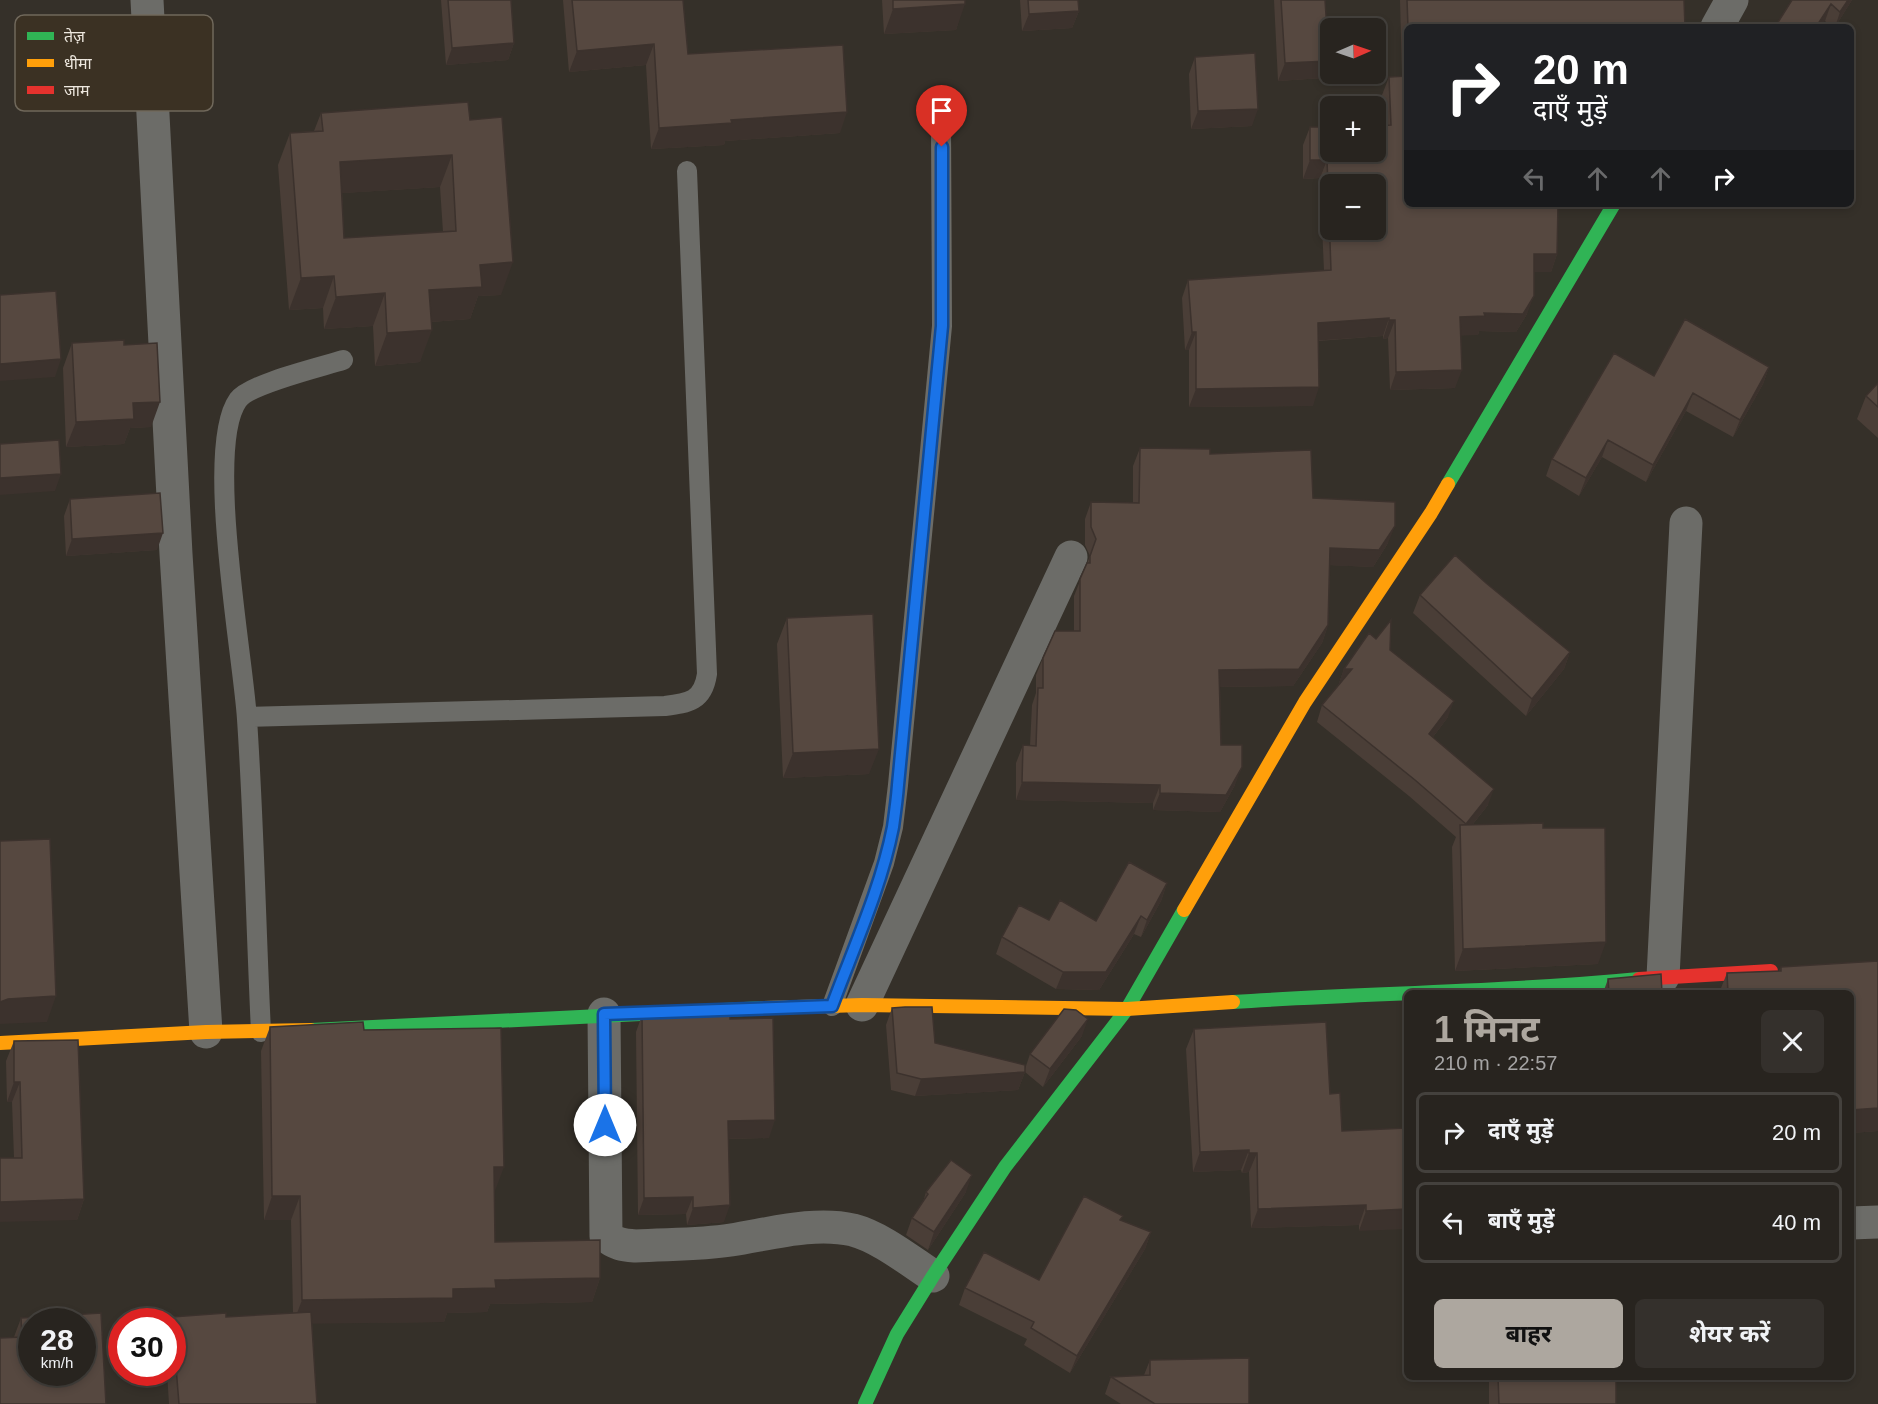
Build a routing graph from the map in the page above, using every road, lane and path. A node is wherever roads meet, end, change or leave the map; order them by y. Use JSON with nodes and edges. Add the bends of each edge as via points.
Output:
{"nodes":[{"id":1,"x":147,"y":0,"type":"edge"},
{"id":2,"x":1732,"y":0,"type":"edge"},
{"id":3,"x":148,"y":15,"type":"edge"},
{"id":4,"x":1719,"y":24,"type":"edge"},
{"id":5,"x":153,"y":111,"type":"edge"},
{"id":6,"x":941,"y":124,"type":"dead end"},
{"id":7,"x":687,"y":171,"type":"dead end"},
{"id":8,"x":1612,"y":207,"type":"edge"},
{"id":9,"x":343,"y":360,"type":"dead end"},
{"id":10,"x":1686,"y":523,"type":"dead end"},
{"id":11,"x":1071,"y":557,"type":"dead end"},
{"id":12,"x":247,"y":717,"type":"junction"},
{"id":13,"x":1782,"y":971,"type":"edge"},
{"id":14,"x":1663,"y":977,"type":"junction"},
{"id":15,"x":1574,"y":989,"type":"edge"},
{"id":16,"x":1538,"y":990,"type":"edge"},
{"id":17,"x":1404,"y":994,"type":"edge"},
{"id":18,"x":847,"y":1005,"type":"junction"},
{"id":19,"x":1127,"y":1009,"type":"junction"},
{"id":20,"x":604,"y":1014,"type":"junction"},
{"id":21,"x":206,"y":1032,"type":"junction"},
{"id":22,"x":261,"y":1032,"type":"junction"},
{"id":23,"x":0,"y":1043,"type":"edge"},
{"id":24,"x":1878,"y":1222,"type":"edge"},
{"id":25,"x":1854,"y":1223,"type":"edge"},
{"id":26,"x":933,"y":1276,"type":"junction"},
{"id":27,"x":865,"y":1404,"type":"edge"}],
"edges":[{"from":1,"to":3,"type":"street"},
{"from":2,"to":4,"type":"street"},
{"from":5,"to":21,"type":"street"},
{"from":6,"to":18,"type":"lane","via":[[942,326],[898,785],[893,826]]},
{"from":7,"to":12,"type":"lane","via":[[707,674],[700,694],[692,700],[665,706]]},
{"from":8,"to":19,"type":"street","via":[[1431,513],[1305,702]]},
{"from":9,"to":12,"type":"lane","via":[[255,388],[238,399],[231,413],[223,470]]},
{"from":10,"to":14,"type":"street"},
{"from":11,"to":18,"type":"street"},
{"from":12,"to":22,"type":"lane"},
{"from":13,"to":14,"type":"street"},
{"from":14,"to":15,"type":"street"},
{"from":15,"to":16,"type":"street"},
{"from":17,"to":19,"type":"street"},
{"from":18,"to":19,"type":"street"},
{"from":18,"to":20,"type":"street"},
{"from":19,"to":26,"type":"street","via":[[1005,1167]]},
{"from":20,"to":22,"type":"street"},
{"from":20,"to":26,"type":"street","via":[[606,1236],[611,1241],[635,1246],[730,1241],[772,1232],[837,1228],[870,1236]]},
{"from":21,"to":22,"type":"street"},
{"from":21,"to":23,"type":"street"},
{"from":24,"to":25,"type":"street"},
{"from":26,"to":27,"type":"street","via":[[897,1334]]}]}
